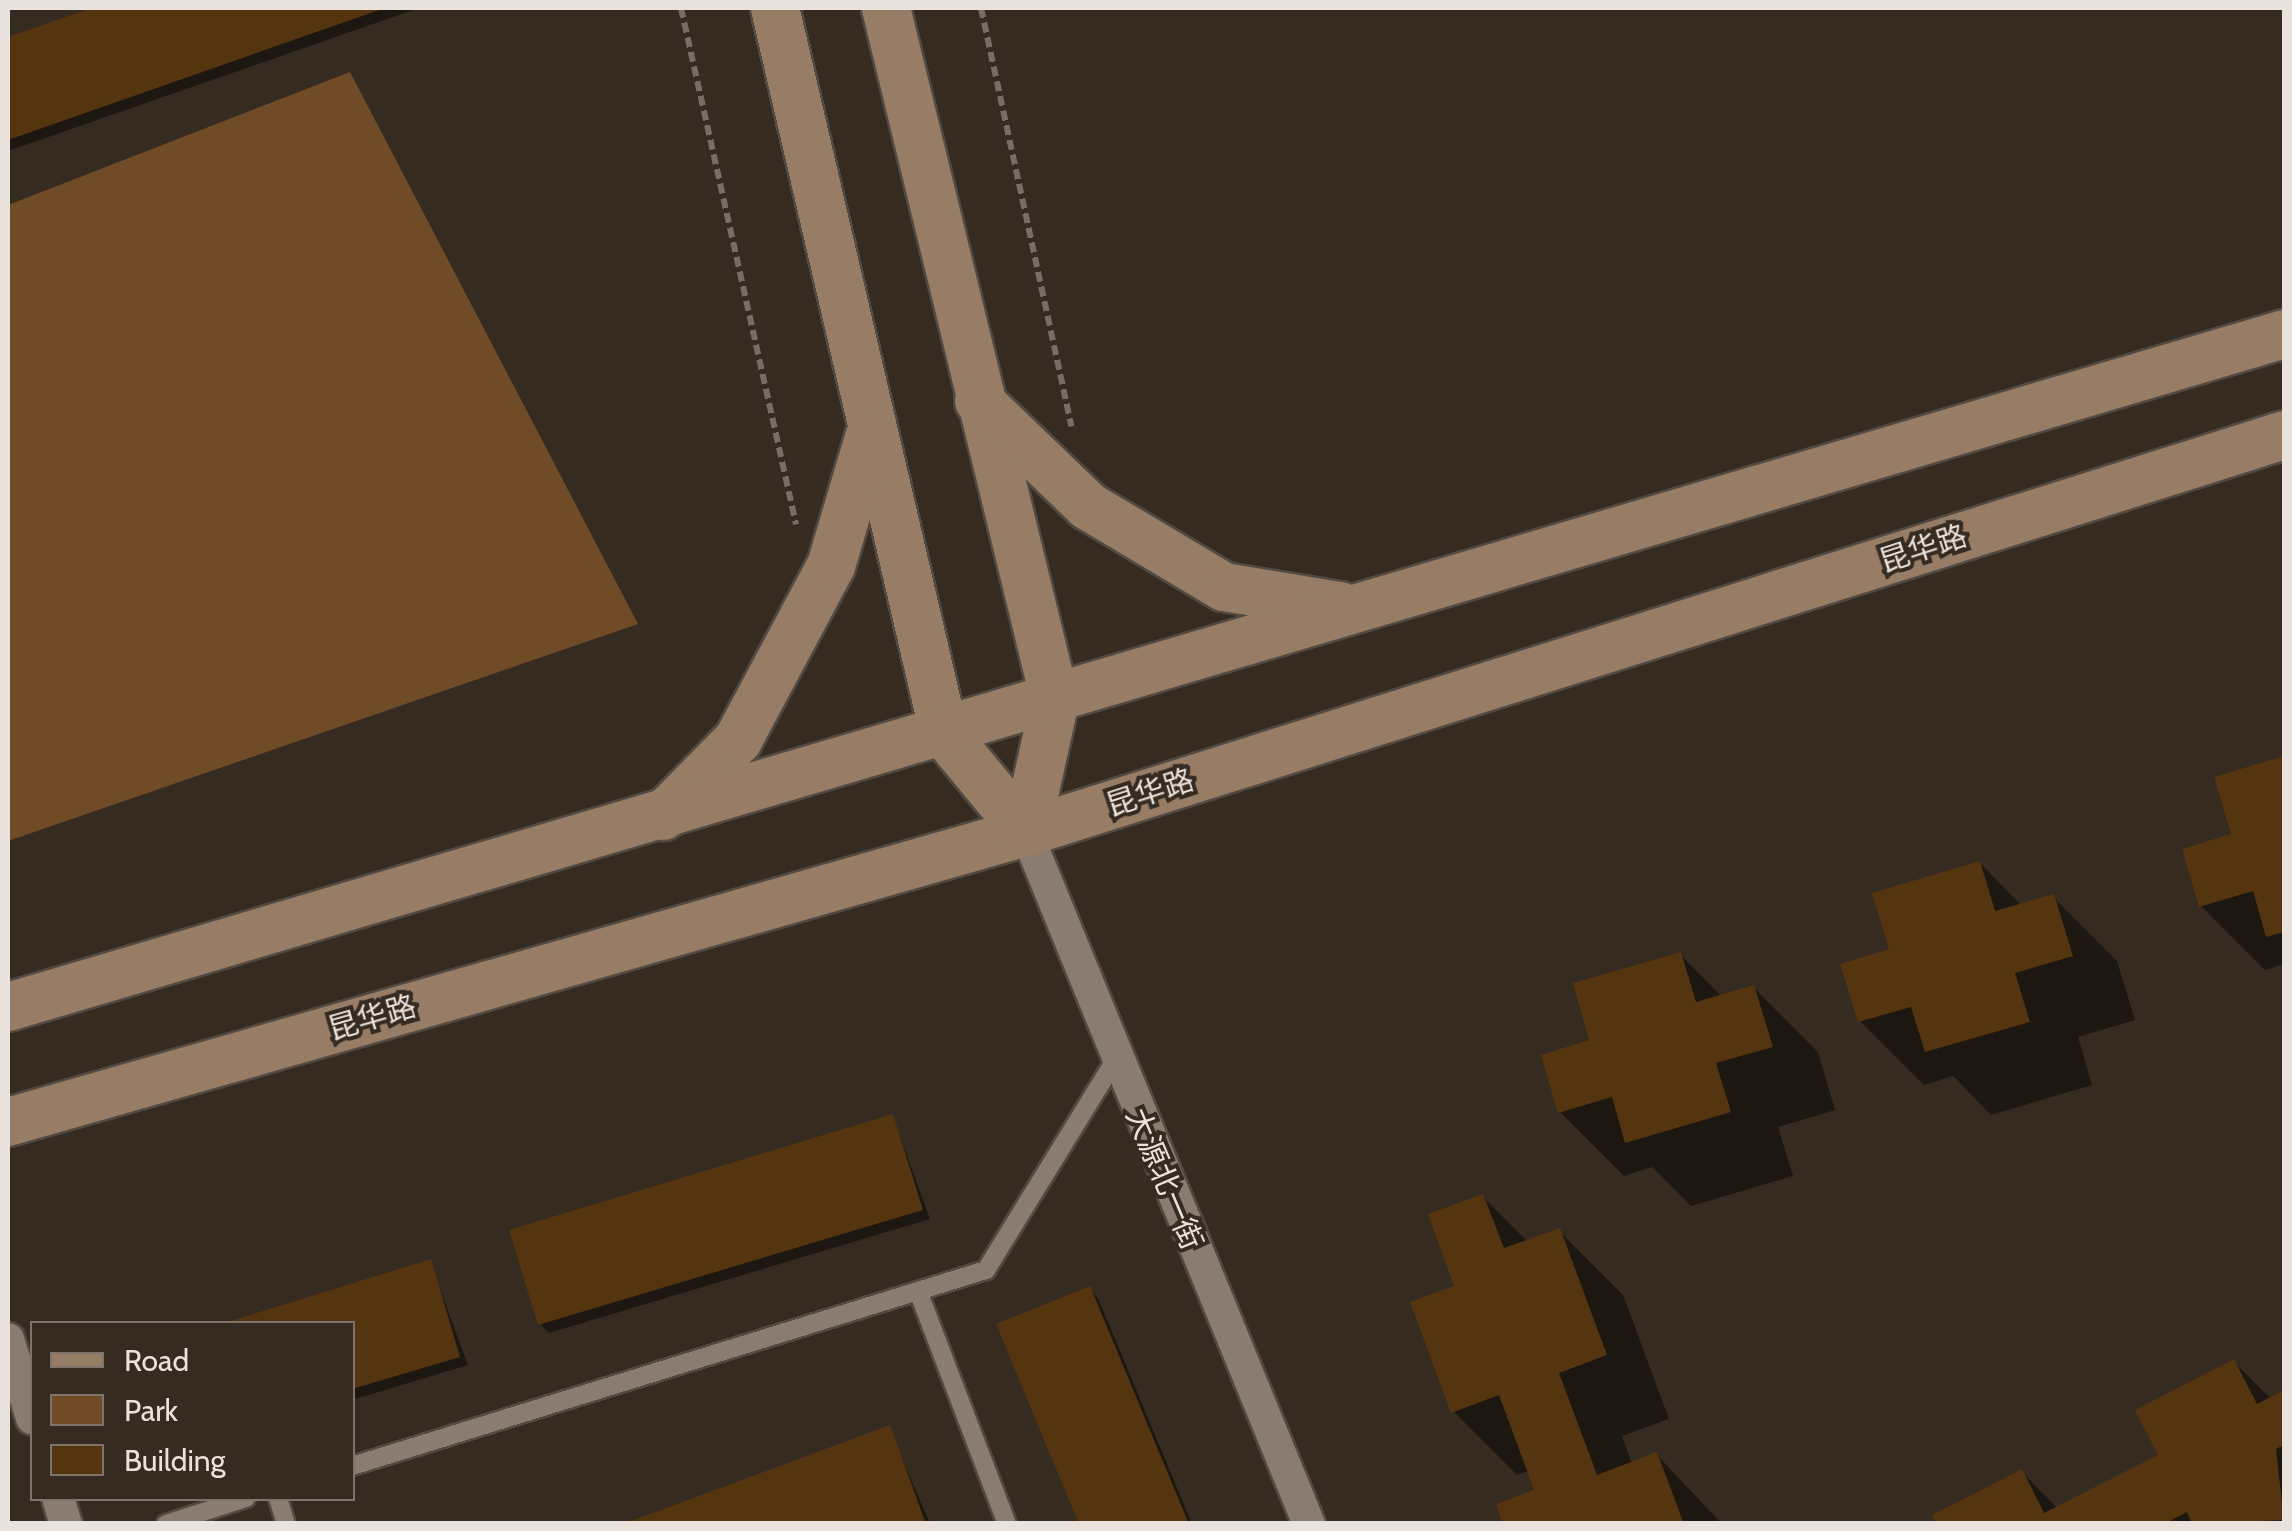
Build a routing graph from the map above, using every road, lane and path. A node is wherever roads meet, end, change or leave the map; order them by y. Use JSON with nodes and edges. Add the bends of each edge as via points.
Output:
{"nodes":[{"id":1,"x":681,"y":8,"type":"edge"},
{"id":2,"x":774,"y":8,"type":"edge"},
{"id":3,"x":886,"y":8,"type":"edge"},
{"id":4,"x":981,"y":8,"type":"edge"},
{"id":5,"x":2284,"y":334,"type":"edge"},
{"id":6,"x":980,"y":402,"type":"junction"},
{"id":7,"x":870,"y":434,"type":"junction"},
{"id":8,"x":2284,"y":434,"type":"edge"},
{"id":9,"x":1088,"y":506,"type":"junction"},
{"id":10,"x":813,"y":600,"type":"junction"},
{"id":11,"x":1352,"y":608,"type":"junction"},
{"id":12,"x":1055,"y":700,"type":"junction"},
{"id":13,"x":944,"y":733,"type":"junction"},
{"id":14,"x":660,"y":819,"type":"junction"},
{"id":15,"x":1026,"y":832,"type":"junction"},
{"id":16,"x":8,"y":1007,"type":"edge"},
{"id":17,"x":1114,"y":1062,"type":"junction"},
{"id":18,"x":8,"y":1122,"type":"edge"},
{"id":19,"x":918,"y":1291,"type":"junction"},
{"id":20,"x":8,"y":1339,"type":"edge"},
{"id":21,"x":30,"y":1411,"type":"edge"},
{"id":22,"x":355,"y":1465,"type":"edge"},
{"id":23,"x":237,"y":1501,"type":"edge"},
{"id":24,"x":166,"y":1524,"type":"edge"},
{"id":25,"x":1007,"y":1524,"type":"edge"},
{"id":26,"x":1309,"y":1524,"type":"edge"}],
"edges":[{"from":1,"to":10,"type":"path"},
{"from":2,"to":7,"type":"main road"},
{"from":3,"to":6,"type":"main road"},
{"from":4,"to":9,"type":"path"},
{"from":5,"to":11,"type":"main road"},
{"from":6,"to":9,"type":"main road"},
{"from":6,"to":12,"type":"main road"},
{"from":7,"to":10,"type":"main road"},
{"from":7,"to":13,"type":"main road"},
{"from":8,"to":15,"type":"main road","name":"昆华路"},
{"from":9,"to":11,"type":"main road","via":[[1224,587]]},
{"from":10,"to":14,"type":"main road","via":[[738,740]]},
{"from":11,"to":12,"type":"main road"},
{"from":12,"to":13,"type":"main road"},
{"from":12,"to":15,"type":"main road"},
{"from":13,"to":14,"type":"main road"},
{"from":13,"to":15,"type":"main road"},
{"from":14,"to":16,"type":"main road"},
{"from":15,"to":17,"type":"street","name":"大源北一街"},
{"from":15,"to":18,"type":"main road","name":"昆华路"},
{"from":17,"to":19,"type":"lane","via":[[986,1270]]},
{"from":17,"to":26,"type":"street","name":"大源北一街"},
{"from":19,"to":22,"type":"lane"},
{"from":19,"to":25,"type":"lane"},
{"from":20,"to":21,"type":"street"},
{"from":23,"to":24,"type":"lane"}]}
